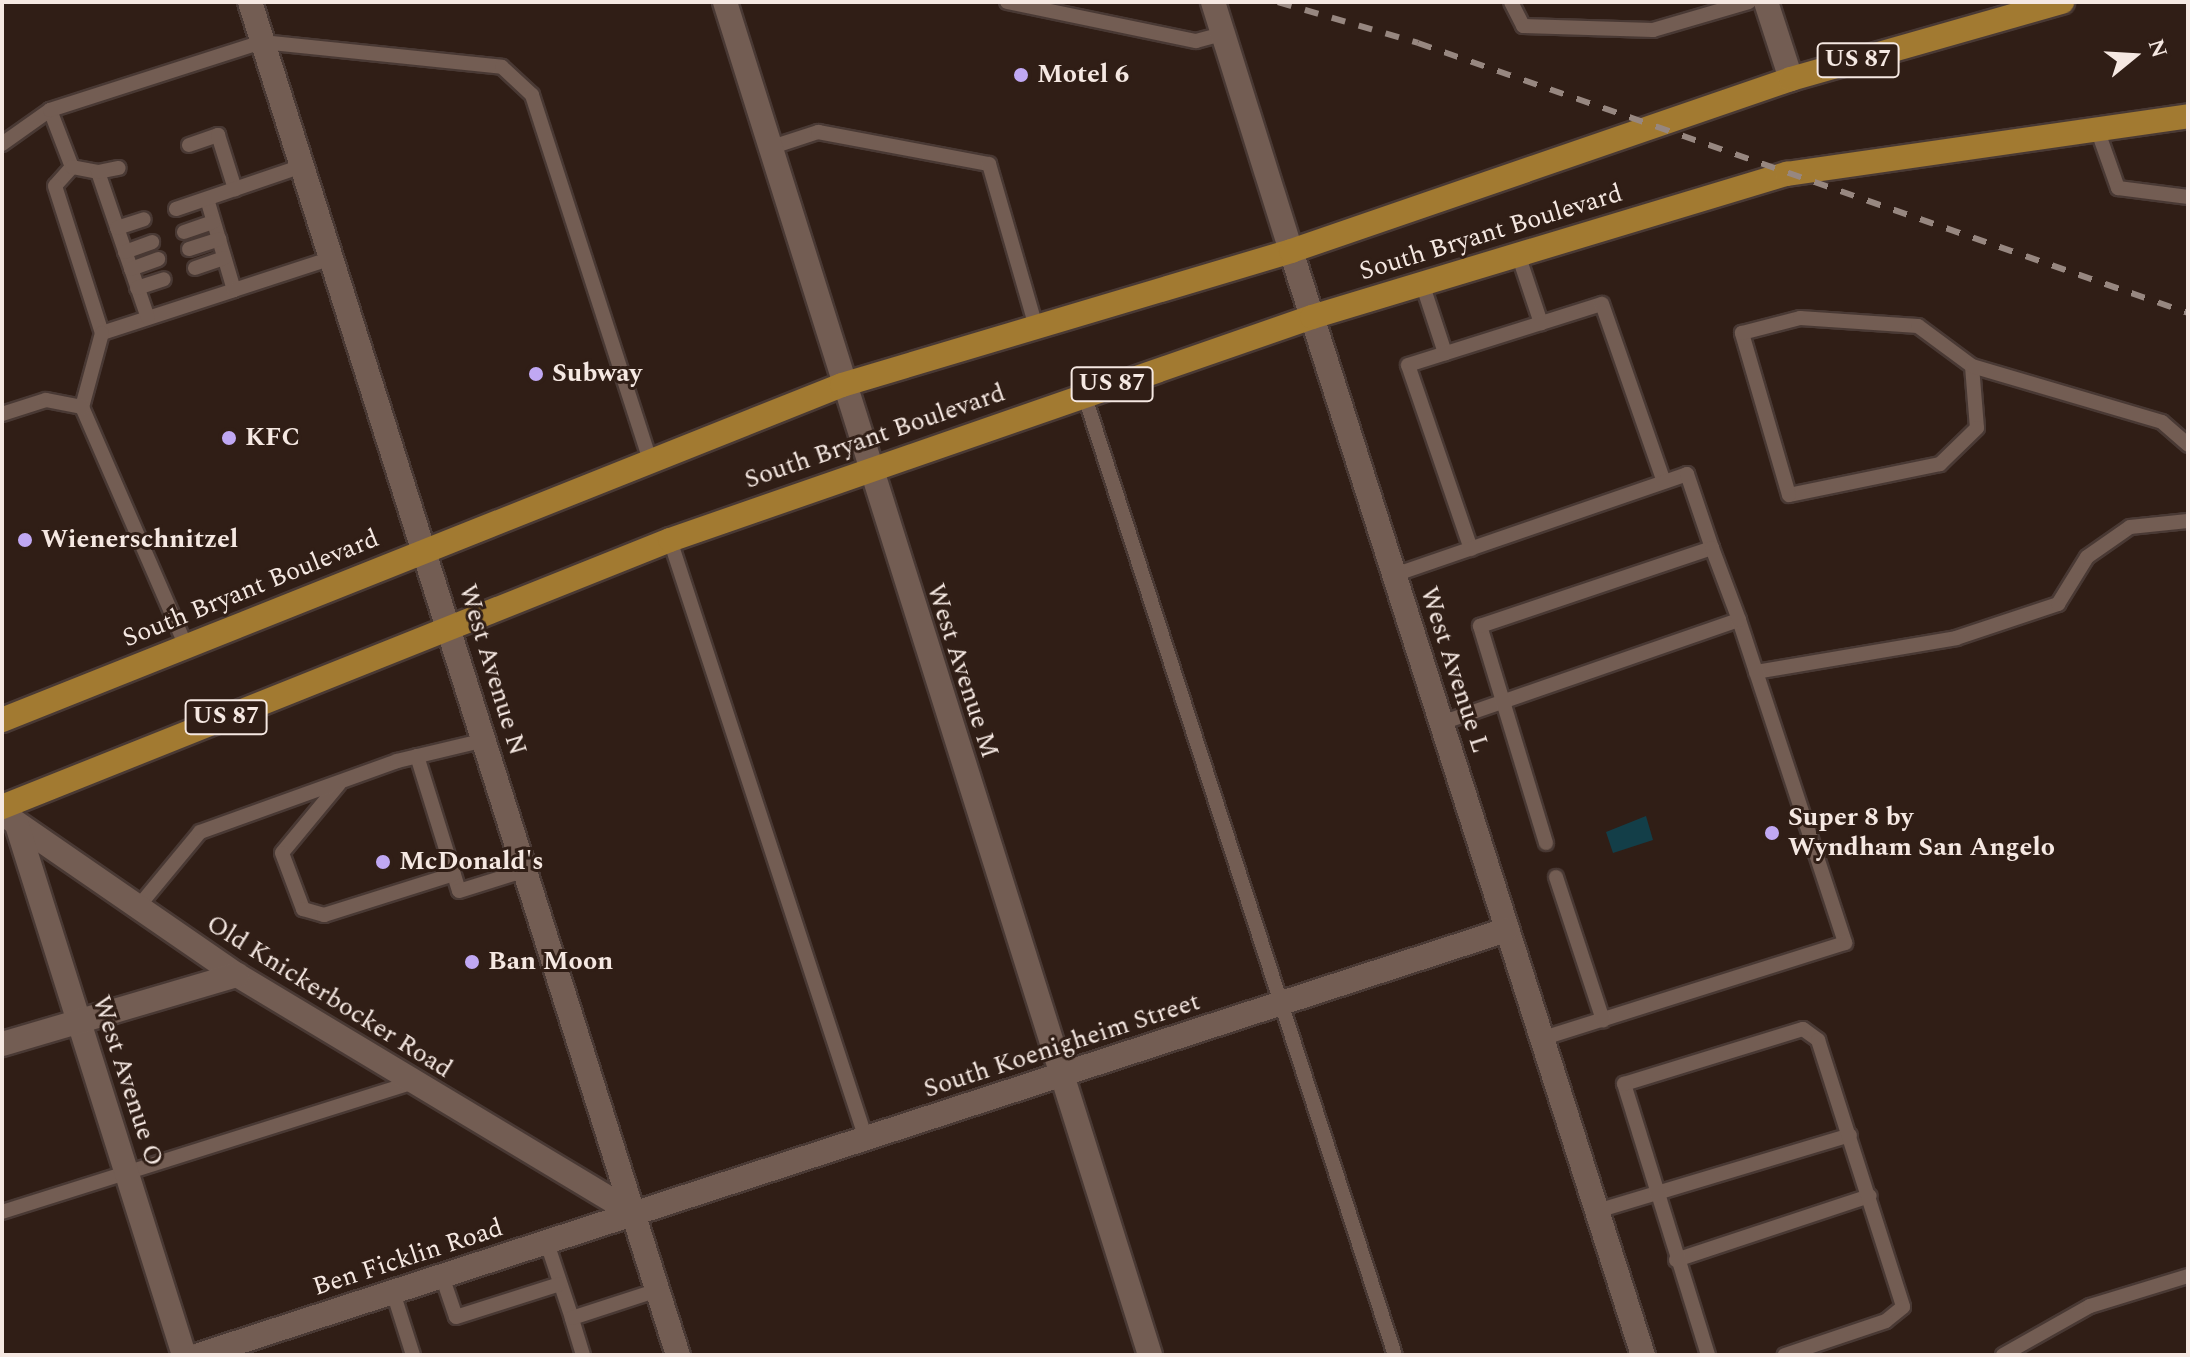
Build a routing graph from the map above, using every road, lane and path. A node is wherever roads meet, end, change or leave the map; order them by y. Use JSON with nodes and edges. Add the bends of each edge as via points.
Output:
{"nodes":[{"id":1,"x":250,"y":2,"type":"edge"},
{"id":2,"x":1007,"y":2,"type":"edge"},
{"id":3,"x":1213,"y":2,"type":"edge"},
{"id":4,"x":1511,"y":2,"type":"edge"},
{"id":5,"x":1749,"y":2,"type":"edge"},
{"id":6,"x":1766,"y":2,"type":"edge"},
{"id":7,"x":2062,"y":2,"type":"edge"},
{"id":8,"x":733,"y":5,"type":"edge"},
{"id":9,"x":2034,"y":6,"type":"edge"},
{"id":10,"x":1223,"y":34,"type":"junction"},
{"id":11,"x":262,"y":42,"type":"junction"},
{"id":12,"x":1791,"y":79,"type":"junction"},
{"id":13,"x":50,"y":110,"type":"junction"},
{"id":14,"x":2188,"y":116,"type":"edge"},
{"id":15,"x":2096,"y":126,"type":"junction"},
{"id":16,"x":2,"y":144,"type":"edge"},
{"id":17,"x":189,"y":145,"type":"dead end"},
{"id":18,"x":769,"y":148,"type":"junction"},
{"id":19,"x":302,"y":166,"type":"junction"},
{"id":20,"x":72,"y":167,"type":"junction"},
{"id":21,"x":119,"y":168,"type":"dead end"},
{"id":22,"x":98,"y":172,"type":"junction"},
{"id":23,"x":235,"y":189,"type":"junction"},
{"id":24,"x":2188,"y":197,"type":"edge"},
{"id":25,"x":207,"y":199,"type":"junction"},
{"id":26,"x":176,"y":209,"type":"dead end"},
{"id":27,"x":144,"y":219,"type":"dead end"},
{"id":28,"x":213,"y":222,"type":"junction"},
{"id":29,"x":117,"y":228,"type":"junction"},
{"id":30,"x":184,"y":232,"type":"dead end"},
{"id":31,"x":219,"y":239,"type":"junction"},
{"id":32,"x":152,"y":242,"type":"dead end"},
{"id":33,"x":189,"y":249,"type":"dead end"},
{"id":34,"x":1291,"y":251,"type":"junction"},
{"id":35,"x":125,"y":252,"type":"junction"},
{"id":36,"x":1518,"y":254,"type":"junction"},
{"id":37,"x":224,"y":258,"type":"junction"},
{"id":38,"x":332,"y":258,"type":"junction"},
{"id":39,"x":158,"y":259,"type":"dead end"},
{"id":40,"x":195,"y":268,"type":"dead end"},
{"id":41,"x":131,"y":269,"type":"junction"},
{"id":42,"x":164,"y":279,"type":"dead end"},
{"id":43,"x":1422,"y":283,"type":"junction"},
{"id":44,"x":137,"y":288,"type":"junction"},
{"id":45,"x":234,"y":290,"type":"junction"},
{"id":46,"x":1312,"y":317,"type":"junction"},
{"id":47,"x":148,"y":318,"type":"junction"},
{"id":48,"x":1541,"y":323,"type":"junction"},
{"id":49,"x":1036,"y":327,"type":"junction"},
{"id":50,"x":102,"y":333,"type":"junction"},
{"id":51,"x":1445,"y":353,"type":"junction"},
{"id":52,"x":1972,"y":366,"type":"junction"},
{"id":53,"x":842,"y":385,"type":"junction"},
{"id":54,"x":1084,"y":394,"type":"junction"},
{"id":55,"x":82,"y":407,"type":"junction"},
{"id":56,"x":2,"y":414,"type":"edge"},
{"id":57,"x":2188,"y":445,"type":"edge"},
{"id":58,"x":650,"y":461,"type":"junction"},
{"id":59,"x":868,"y":466,"type":"junction"},
{"id":60,"x":1664,"y":482,"type":"junction"},
{"id":61,"x":2188,"y":521,"type":"edge"},
{"id":62,"x":670,"y":540,"type":"junction"},
{"id":63,"x":426,"y":548,"type":"junction"},
{"id":64,"x":1712,"y":548,"type":"junction"},
{"id":65,"x":1471,"y":549,"type":"junction"},
{"id":66,"x":1394,"y":575,"type":"junction"},
{"id":67,"x":1739,"y":620,"type":"junction"},
{"id":68,"x":448,"y":623,"type":"junction"},
{"id":69,"x":186,"y":646,"type":"junction"},
{"id":70,"x":1756,"y":672,"type":"junction"},
{"id":71,"x":1501,"y":703,"type":"junction"},
{"id":72,"x":2,"y":720,"type":"edge"},
{"id":73,"x":1441,"y":723,"type":"junction"},
{"id":74,"x":485,"y":740,"type":"junction"},
{"id":75,"x":417,"y":756,"type":"junction"},
{"id":76,"x":342,"y":781,"type":"junction"},
{"id":77,"x":7,"y":815,"type":"edge"},
{"id":78,"x":1546,"y":843,"type":"dead end"},
{"id":79,"x":526,"y":870,"type":"junction"},
{"id":80,"x":454,"y":874,"type":"junction"},
{"id":81,"x":1556,"y":877,"type":"dead end"},
{"id":82,"x":138,"y":907,"type":"junction"},
{"id":83,"x":1506,"y":930,"type":"junction"},
{"id":84,"x":237,"y":975,"type":"junction"},
{"id":85,"x":1281,"y":1003,"type":"junction"},
{"id":86,"x":1603,"y":1020,"type":"junction"},
{"id":87,"x":79,"y":1021,"type":"junction"},
{"id":88,"x":1541,"y":1039,"type":"junction"},
{"id":89,"x":2,"y":1044,"type":"edge"},
{"id":90,"x":1060,"y":1075,"type":"junction"},
{"id":91,"x":410,"y":1083,"type":"junction"},
{"id":92,"x":1850,"y":1135,"type":"junction"},
{"id":93,"x":866,"y":1139,"type":"junction"},
{"id":94,"x":127,"y":1173,"type":"junction"},
{"id":95,"x":1870,"y":1196,"type":"junction"},
{"id":96,"x":1655,"y":1197,"type":"junction"},
{"id":97,"x":1597,"y":1211,"type":"junction"},
{"id":98,"x":2,"y":1212,"type":"edge"},
{"id":99,"x":634,"y":1214,"type":"junction"},
{"id":100,"x":547,"y":1243,"type":"junction"},
{"id":101,"x":1676,"y":1260,"type":"junction"},
{"id":102,"x":442,"y":1276,"type":"junction"},
{"id":103,"x":2188,"y":1276,"type":"edge"},
{"id":104,"x":560,"y":1284,"type":"junction"},
{"id":105,"x":658,"y":1290,"type":"junction"},
{"id":106,"x":393,"y":1292,"type":"junction"},
{"id":107,"x":572,"y":1318,"type":"junction"},
{"id":108,"x":184,"y":1355,"type":"edge"},
{"id":109,"x":199,"y":1355,"type":"edge"},
{"id":110,"x":413,"y":1355,"type":"edge"},
{"id":111,"x":583,"y":1355,"type":"edge"},
{"id":112,"x":678,"y":1355,"type":"edge"},
{"id":113,"x":1150,"y":1355,"type":"edge"},
{"id":114,"x":1395,"y":1355,"type":"edge"},
{"id":115,"x":1643,"y":1355,"type":"edge"},
{"id":116,"x":1708,"y":1355,"type":"edge"},
{"id":117,"x":1785,"y":1355,"type":"edge"},
{"id":118,"x":2003,"y":1355,"type":"edge"}],
"edges":[{"from":1,"to":11,"type":"street","name":"West Avenue N"},
{"from":2,"to":10,"type":"lane","via":[[1196,41]]},
{"from":3,"to":10,"type":"street","name":"West Avenue L"},
{"from":4,"to":5,"type":"lane","via":[[1523,26],[1653,30]]},
{"from":6,"to":12,"type":"street"},
{"from":7,"to":9,"type":"main road","number":"US 87"},
{"from":8,"to":18,"type":"street","name":"West Avenue M"},
{"from":9,"to":12,"type":"main road","number":"US 87"},
{"from":10,"to":34,"type":"street","name":"West Avenue L"},
{"from":11,"to":13,"type":"lane"},
{"from":11,"to":19,"type":"street","name":"West Avenue N"},
{"from":11,"to":58,"type":"lane","via":[[502,67],[532,95]]},
{"from":12,"to":34,"type":"main road","name":"South Bryant Boulevard","number":"US 87"},
{"from":13,"to":16,"type":"lane"},
{"from":13,"to":20,"type":"lane"},
{"from":14,"to":15,"type":"main road","number":"US 87"},
{"from":15,"to":24,"type":"lane","via":[[2118,188]]},
{"from":15,"to":36,"type":"main road","name":"South Bryant Boulevard","number":"US 87","via":[[1787,174]]},
{"from":17,"to":23,"type":"lane","via":[[218,135]]},
{"from":18,"to":49,"type":"lane","via":[[818,132],[989,164]]},
{"from":18,"to":53,"type":"street","name":"West Avenue M"},
{"from":19,"to":23,"type":"lane"},
{"from":19,"to":38,"type":"street","name":"West Avenue N"},
{"from":20,"to":22,"type":"lane"},
{"from":20,"to":50,"type":"lane","via":[[55,186]]},
{"from":21,"to":22,"type":"lane"},
{"from":22,"to":29,"type":"lane"},
{"from":23,"to":25,"type":"lane"},
{"from":25,"to":26,"type":"lane"},
{"from":25,"to":28,"type":"lane"},
{"from":27,"to":29,"type":"lane"},
{"from":28,"to":30,"type":"lane"},
{"from":28,"to":31,"type":"lane"},
{"from":29,"to":35,"type":"lane"},
{"from":31,"to":33,"type":"lane"},
{"from":31,"to":37,"type":"lane"},
{"from":32,"to":35,"type":"lane"},
{"from":34,"to":46,"type":"street","name":"West Avenue L"},
{"from":34,"to":49,"type":"main road","name":"South Bryant Boulevard","number":"US 87"},
{"from":35,"to":41,"type":"lane"},
{"from":36,"to":43,"type":"main road","name":"South Bryant Boulevard","number":"US 87"},
{"from":36,"to":48,"type":"lane"},
{"from":37,"to":40,"type":"lane"},
{"from":37,"to":45,"type":"lane"},
{"from":38,"to":45,"type":"lane"},
{"from":38,"to":63,"type":"street","name":"West Avenue N"},
{"from":39,"to":41,"type":"lane"},
{"from":41,"to":44,"type":"lane"},
{"from":42,"to":44,"type":"lane"},
{"from":43,"to":46,"type":"main road","name":"South Bryant Boulevard","number":"US 87"},
{"from":43,"to":51,"type":"lane"},
{"from":44,"to":47,"type":"lane"},
{"from":45,"to":47,"type":"lane"},
{"from":46,"to":54,"type":"main road","name":"South Bryant Boulevard","number":"US 87"},
{"from":46,"to":66,"type":"street","name":"West Avenue L"},
{"from":47,"to":50,"type":"lane"},
{"from":48,"to":51,"type":"lane"},
{"from":48,"to":60,"type":"lane","via":[[1602,304]]},
{"from":49,"to":53,"type":"main road","name":"South Bryant Boulevard","number":"US 87"},
{"from":50,"to":55,"type":"lane"},
{"from":51,"to":65,"type":"lane","via":[[1408,365]]},
{"from":52,"to":52,"type":"lane","via":[[1918,326],[1800,318],[1742,333],[1789,495],[1940,464],[1977,428]]},
{"from":52,"to":57,"type":"lane","via":[[2162,422]]},
{"from":53,"to":58,"type":"main road","name":"South Bryant Boulevard","number":"US 87"},
{"from":53,"to":59,"type":"street","name":"West Avenue M"},
{"from":54,"to":59,"type":"main road","name":"South Bryant Boulevard","number":"US 87"},
{"from":54,"to":85,"type":"lane"},
{"from":55,"to":56,"type":"lane","via":[[46,400]]},
{"from":55,"to":69,"type":"lane"},
{"from":58,"to":63,"type":"main road","name":"South Bryant Boulevard","number":"US 87"},
{"from":59,"to":62,"type":"main road","name":"South Bryant Boulevard","number":"US 87"},
{"from":59,"to":90,"type":"street","name":"West Avenue M"},
{"from":60,"to":64,"type":"lane","via":[[1687,474]]},
{"from":60,"to":65,"type":"lane"},
{"from":61,"to":70,"type":"lane","via":[[2130,527],[2087,557],[2058,604],[1956,638]]},
{"from":62,"to":68,"type":"main road","name":"South Bryant Boulevard","number":"US 87"},
{"from":62,"to":93,"type":"lane"},
{"from":63,"to":68,"type":"street","name":"West Avenue N"},
{"from":63,"to":69,"type":"main road","name":"South Bryant Boulevard","number":"US 87"},
{"from":64,"to":67,"type":"lane"},
{"from":64,"to":71,"type":"lane","via":[[1480,626]]},
{"from":65,"to":66,"type":"lane"},
{"from":66,"to":73,"type":"street","name":"West Avenue L"},
{"from":67,"to":70,"type":"lane"},
{"from":67,"to":71,"type":"lane"},
{"from":68,"to":74,"type":"street","name":"West Avenue N"},
{"from":68,"to":77,"type":"main road","name":"South Bryant Boulevard","number":"US 87"},
{"from":69,"to":72,"type":"main road","name":"South Bryant Boulevard","number":"US 87"},
{"from":70,"to":86,"type":"lane","via":[[1845,943]]},
{"from":71,"to":73,"type":"lane"},
{"from":71,"to":78,"type":"lane"},
{"from":73,"to":83,"type":"street","name":"West Avenue L"},
{"from":74,"to":75,"type":"lane"},
{"from":74,"to":79,"type":"street","name":"West Avenue N"},
{"from":75,"to":76,"type":"lane"},
{"from":75,"to":80,"type":"lane"},
{"from":76,"to":80,"type":"lane","via":[[282,853],[303,909],[324,915]]},
{"from":76,"to":82,"type":"lane","via":[[200,832]]},
{"from":77,"to":82,"type":"street","name":"Old Knickerbocker Road"},
{"from":77,"to":87,"type":"street","name":"West Avenue O"},
{"from":79,"to":80,"type":"lane","via":[[459,891]]},
{"from":79,"to":99,"type":"street","name":"West Avenue N"},
{"from":81,"to":86,"type":"lane"},
{"from":82,"to":84,"type":"street","name":"Old Knickerbocker Road"},
{"from":83,"to":85,"type":"street","name":"South Koenigheim Street"},
{"from":83,"to":88,"type":"street","name":"West Avenue L"},
{"from":84,"to":87,"type":"street"},
{"from":84,"to":91,"type":"street","name":"Old Knickerbocker Road"},
{"from":85,"to":90,"type":"street","name":"South Koenigheim Street"},
{"from":85,"to":114,"type":"lane"},
{"from":86,"to":88,"type":"lane"},
{"from":87,"to":89,"type":"street"},
{"from":87,"to":94,"type":"street","name":"West Avenue O"},
{"from":88,"to":97,"type":"street","name":"West Avenue L"},
{"from":90,"to":93,"type":"street","name":"South Koenigheim Street"},
{"from":90,"to":113,"type":"street","name":"West Avenue M"},
{"from":91,"to":94,"type":"lane"},
{"from":91,"to":99,"type":"street","name":"Old Knickerbocker Road"},
{"from":92,"to":95,"type":"lane"},
{"from":92,"to":96,"type":"lane"},
{"from":92,"to":96,"type":"lane","via":[[1818,1040],[1803,1029],[1631,1078],[1623,1097]]},
{"from":93,"to":99,"type":"street","name":"South Koenigheim Street"},
{"from":94,"to":98,"type":"lane"},
{"from":94,"to":108,"type":"street","name":"West Avenue O"},
{"from":95,"to":101,"type":"lane"},
{"from":95,"to":117,"type":"lane","via":[[1903,1307],[1886,1321]]},
{"from":96,"to":97,"type":"lane"},
{"from":96,"to":101,"type":"lane"},
{"from":97,"to":115,"type":"street","name":"West Avenue L"},
{"from":99,"to":100,"type":"street","name":"Ben Ficklin Road"},
{"from":99,"to":105,"type":"street","name":"West Avenue N"},
{"from":100,"to":102,"type":"street","name":"Ben Ficklin Road"},
{"from":100,"to":104,"type":"lane"},
{"from":101,"to":116,"type":"lane"},
{"from":102,"to":104,"type":"lane","via":[[456,1317]]},
{"from":102,"to":106,"type":"street","name":"Ben Ficklin Road"},
{"from":103,"to":118,"type":"lane","via":[[2090,1306]]},
{"from":104,"to":107,"type":"lane"},
{"from":105,"to":107,"type":"lane"},
{"from":105,"to":112,"type":"street","name":"West Avenue N"},
{"from":106,"to":109,"type":"street","name":"Ben Ficklin Road"},
{"from":106,"to":110,"type":"lane"},
{"from":107,"to":111,"type":"lane"}]}
